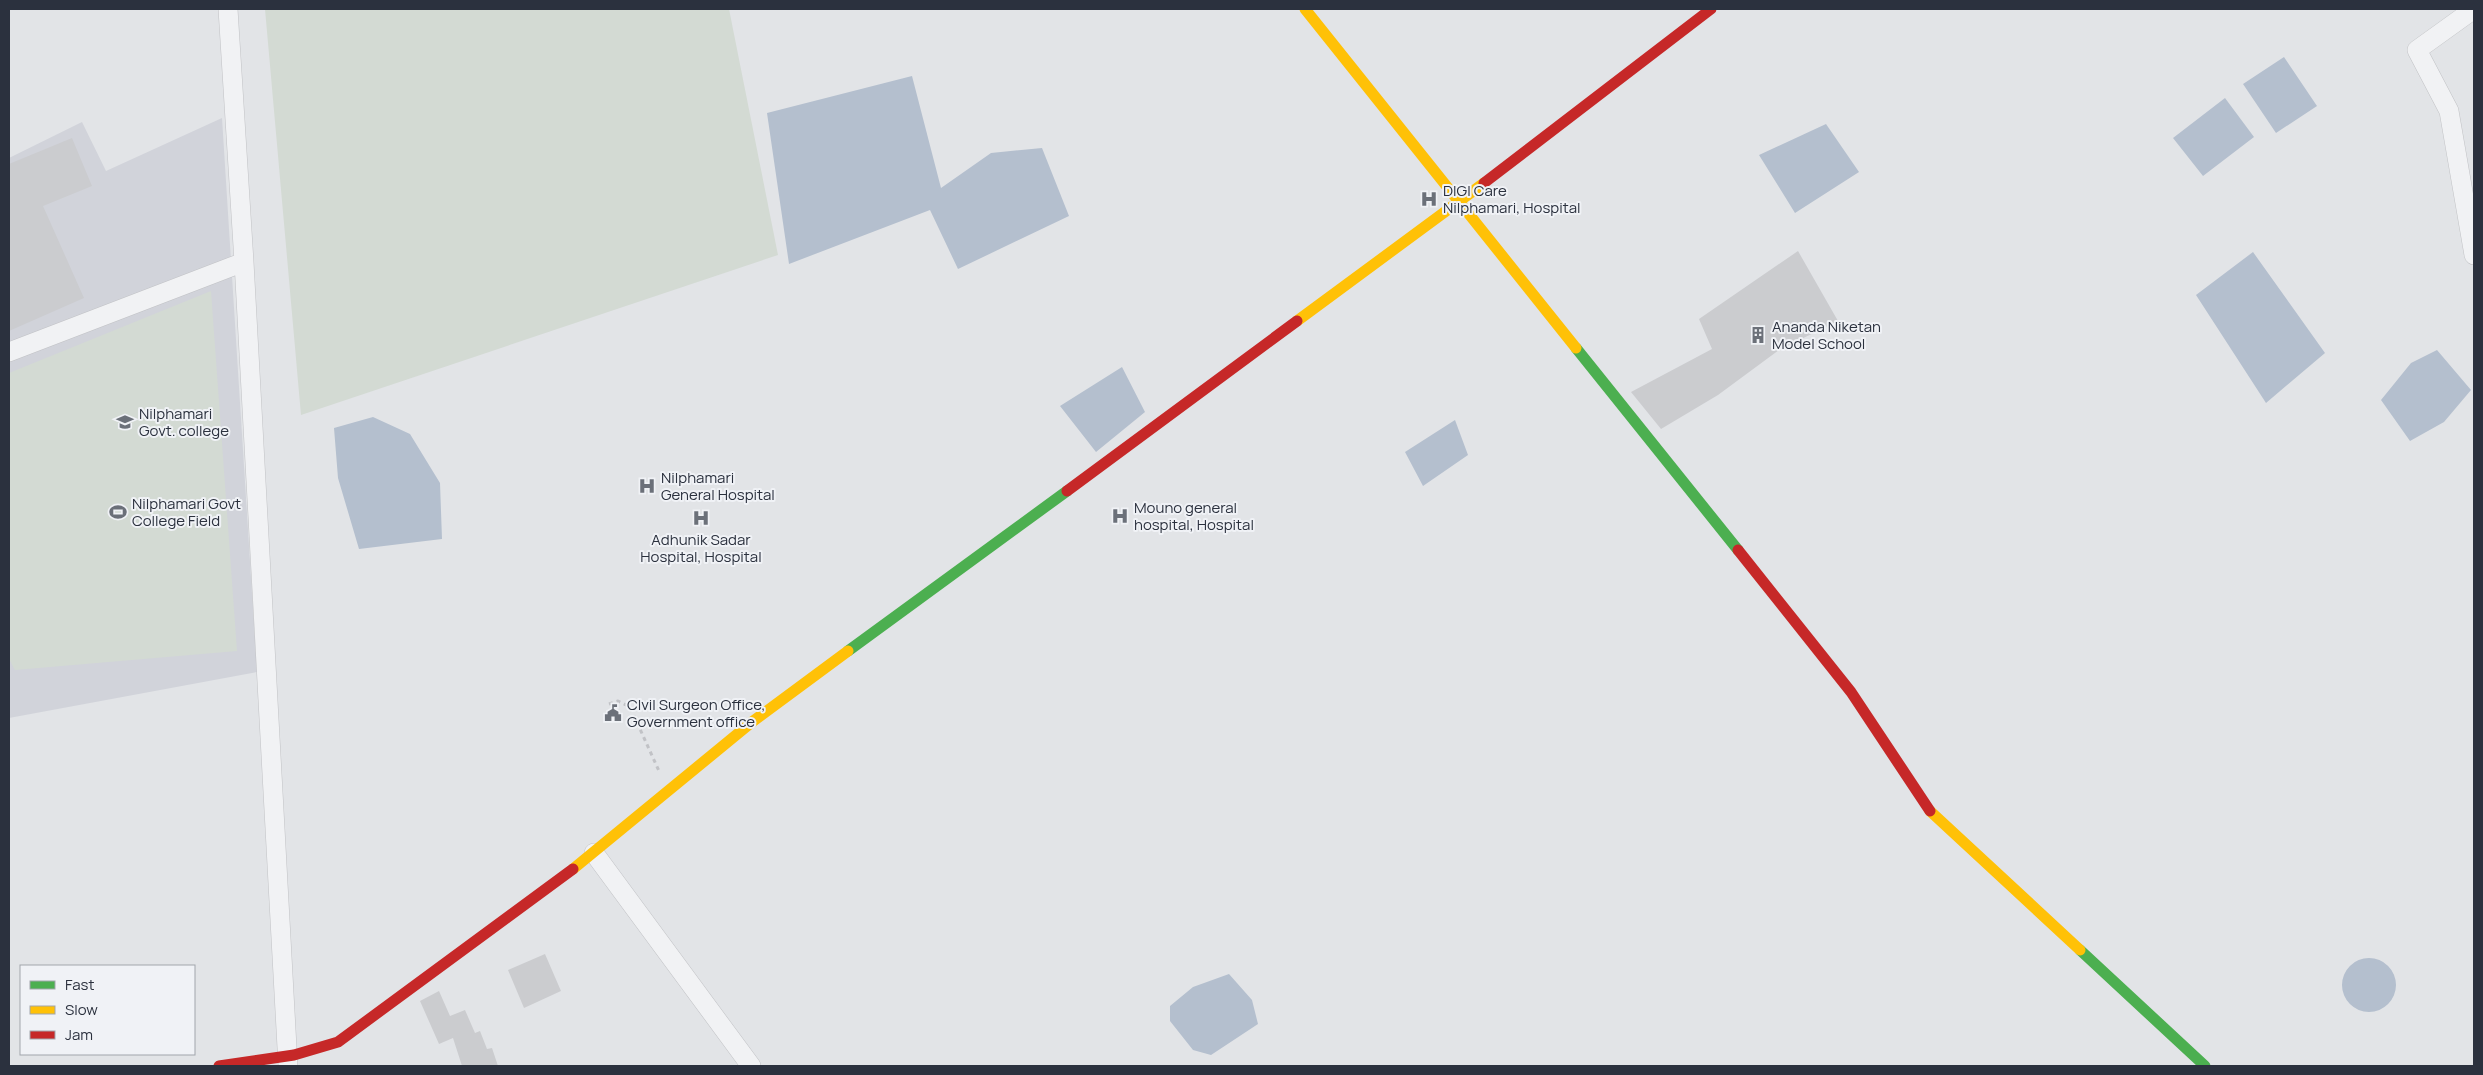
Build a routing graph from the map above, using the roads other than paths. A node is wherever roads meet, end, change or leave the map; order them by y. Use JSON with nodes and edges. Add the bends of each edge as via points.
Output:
{"nodes":[{"id":1,"x":228,"y":9,"type":"edge"},
{"id":2,"x":1305,"y":9,"type":"edge"},
{"id":3,"x":1711,"y":9,"type":"edge"},
{"id":4,"x":2474,"y":9,"type":"edge"},
{"id":5,"x":1458,"y":203,"type":"junction"},
{"id":6,"x":2474,"y":255,"type":"edge"},
{"id":7,"x":244,"y":262,"type":"junction"},
{"id":8,"x":9,"y":352,"type":"edge"},
{"id":9,"x":594,"y":853,"type":"junction"},
{"id":10,"x":287,"y":1062,"type":"edge"},
{"id":11,"x":219,"y":1066,"type":"edge"},
{"id":12,"x":751,"y":1066,"type":"edge"},
{"id":13,"x":2205,"y":1066,"type":"edge"}],
"edges":[{"from":1,"to":7,"type":"street"},
{"from":2,"to":5,"type":"street"},
{"from":3,"to":5,"type":"street"},
{"from":4,"to":6,"type":"street","via":[[2417,50],[2449,111]]},
{"from":5,"to":9,"type":"street","via":[[752,722]]},
{"from":5,"to":13,"type":"street","via":[[1851,692],[1931,812]]},
{"from":7,"to":8,"type":"street"},
{"from":7,"to":10,"type":"street"},
{"from":9,"to":10,"type":"street","via":[[338,1042]]},
{"from":9,"to":12,"type":"street"},
{"from":10,"to":11,"type":"street"}]}
